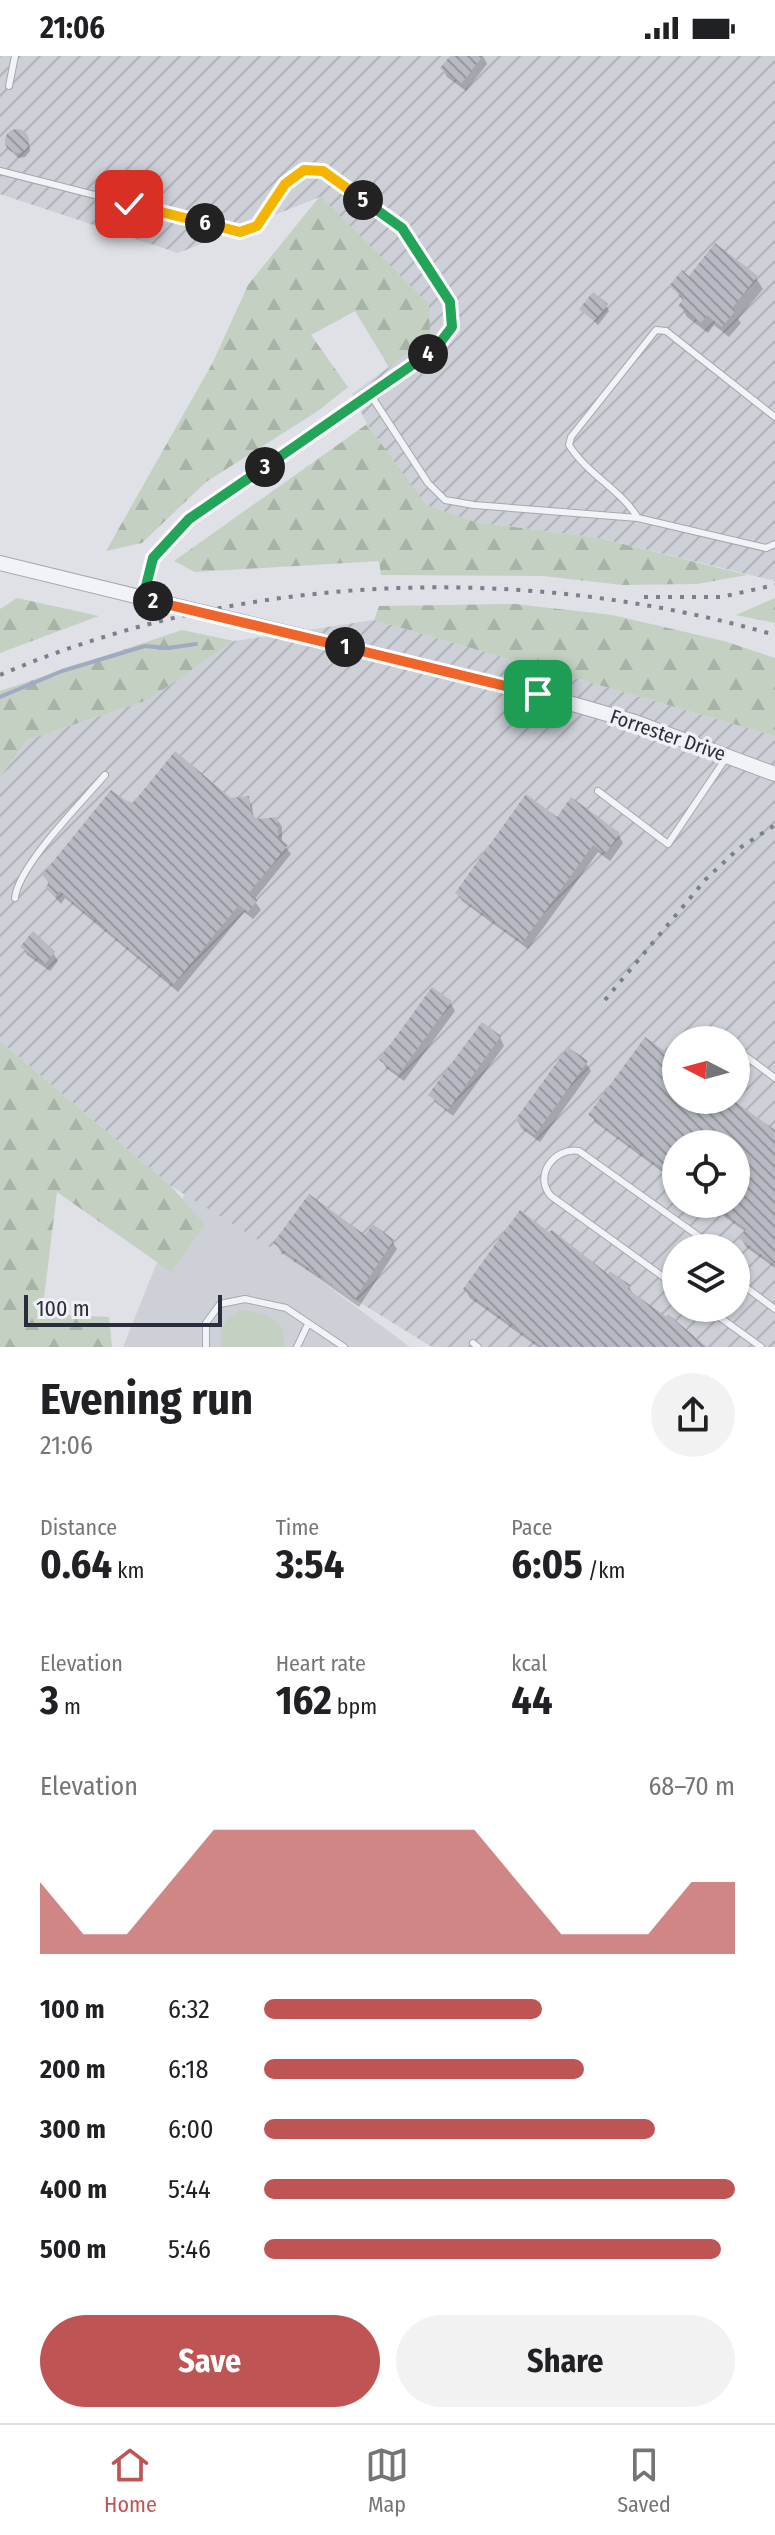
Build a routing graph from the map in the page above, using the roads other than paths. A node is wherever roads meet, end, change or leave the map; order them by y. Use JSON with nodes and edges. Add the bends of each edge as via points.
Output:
{"nodes":[{"id":1,"x":15,"y":56,"type":"edge"},
{"id":2,"x":9,"y":86,"type":"dead end"},
{"id":3,"x":0,"y":171,"type":"edge"},
{"id":4,"x":370,"y":394,"type":"junction"},
{"id":5,"x":775,"y":417,"type":"edge"},
{"id":6,"x":638,"y":518,"type":"junction"},
{"id":7,"x":775,"y":544,"type":"edge"},
{"id":8,"x":0,"y":563,"type":"edge"},
{"id":9,"x":143,"y":598,"type":"junction"},
{"id":10,"x":729,"y":755,"type":"junction"},
{"id":11,"x":775,"y":774,"type":"edge"},
{"id":12,"x":105,"y":775,"type":"dead end"},
{"id":13,"x":598,"y":791,"type":"dead end"},
{"id":14,"x":15,"y":898,"type":"dead end"},
{"id":15,"x":750,"y":1059,"type":"edge"},
{"id":16,"x":775,"y":1078,"type":"edge"},
{"id":17,"x":696,"y":1234,"type":"edge"},
{"id":18,"x":662,"y":1276,"type":"edge"},
{"id":19,"x":750,"y":1290,"type":"edge"},
{"id":20,"x":775,"y":1309,"type":"edge"},
{"id":21,"x":726,"y":1322,"type":"edge"},
{"id":22,"x":308,"y":1324,"type":"junction"},
{"id":23,"x":206,"y":1347,"type":"edge"},
{"id":24,"x":297,"y":1347,"type":"edge"},
{"id":25,"x":344,"y":1347,"type":"edge"},
{"id":26,"x":760,"y":1347,"type":"edge"}],
"edges":[{"from":1,"to":2,"type":"lane"},
{"from":3,"to":4,"type":"lane","via":[[240,232],[257,226],[285,184],[304,170],[323,171],[402,228],[450,302],[452,327],[436,348]]},
{"from":4,"to":6,"type":"lane","via":[[428,483],[445,500]]},
{"from":4,"to":9,"type":"lane","via":[[189,519],[153,558]]},
{"from":5,"to":6,"type":"lane","via":[[666,331],[656,330],[569,445]]},
{"from":6,"to":7,"type":"lane","via":[[766,548]]},
{"from":8,"to":9,"type":"street","name":"Forrester Drive"},
{"from":9,"to":10,"type":"street","name":"Forrester Drive","via":[[538,694]]},
{"from":10,"to":11,"type":"street","name":"Forrester Drive"},
{"from":10,"to":13,"type":"lane","via":[[668,844]]},
{"from":12,"to":14,"type":"lane","via":[[27,868]]},
{"from":15,"to":16,"type":"lane"},
{"from":17,"to":18,"type":"lane","via":[[579,1151],[556,1155],[544,1174],[551,1196]]},
{"from":19,"to":20,"type":"lane"},
{"from":21,"to":26,"type":"lane"},
{"from":22,"to":23,"type":"lane","via":[[286,1308],[245,1299],[220,1304],[206,1323]]},
{"from":22,"to":24,"type":"lane"},
{"from":22,"to":25,"type":"lane"}]}
